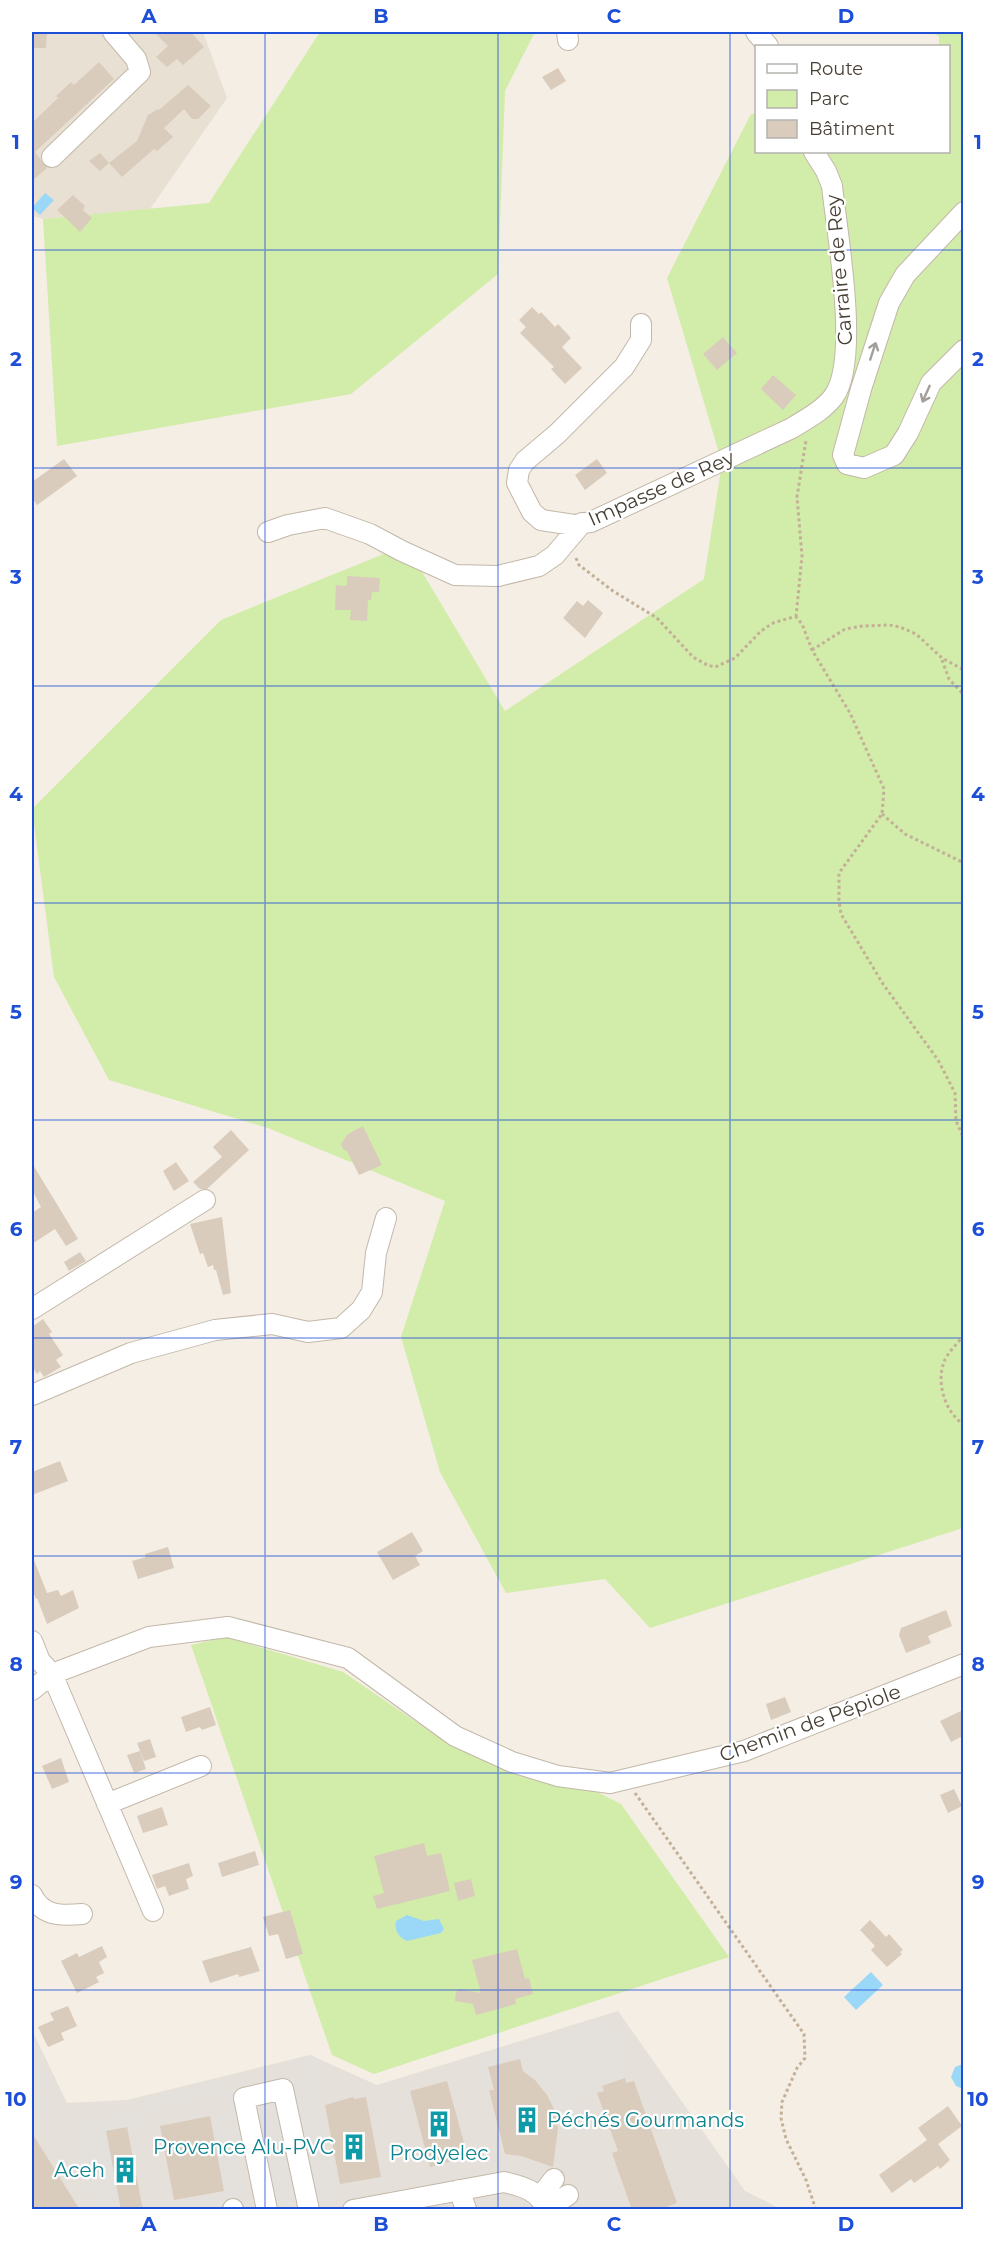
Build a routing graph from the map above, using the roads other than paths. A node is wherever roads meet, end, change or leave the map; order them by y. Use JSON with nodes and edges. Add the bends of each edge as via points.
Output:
{"nodes":[{"id":1,"x":113,"y":32,"type":"edge"},
{"id":2,"x":756,"y":32,"type":"edge"},
{"id":3,"x":767,"y":45,"type":"edge"},
{"id":4,"x":815,"y":153,"type":"edge"},
{"id":5,"x":52,"y":157,"type":"dead end"},
{"id":6,"x":963,"y":212,"type":"edge"},
{"id":7,"x":641,"y":324,"type":"dead end"},
{"id":8,"x":963,"y":350,"type":"edge"},
{"id":9,"x":810,"y":417,"type":"joint"},
{"id":10,"x":576,"y":531,"type":"junction"},
{"id":11,"x":268,"y":532,"type":"dead end"},
{"id":12,"x":205,"y":1200,"type":"dead end"},
{"id":13,"x":386,"y":1218,"type":"dead end"},
{"id":14,"x":32,"y":1309,"type":"edge"},
{"id":15,"x":32,"y":1395,"type":"edge"},
{"id":16,"x":32,"y":1641,"type":"edge"},
{"id":17,"x":963,"y":1664,"type":"edge"},
{"id":18,"x":51,"y":1674,"type":"junction"},
{"id":19,"x":32,"y":1690,"type":"edge"},
{"id":20,"x":201,"y":1766,"type":"dead end"},
{"id":21,"x":107,"y":1804,"type":"junction"},
{"id":22,"x":32,"y":1895,"type":"edge"},
{"id":23,"x":153,"y":1911,"type":"dead end"},
{"id":24,"x":82,"y":1914,"type":"dead end"},
{"id":25,"x":554,"y":2179,"type":"dead end"},
{"id":26,"x":568,"y":2195,"type":"dead end"},
{"id":27,"x":448,"y":2198,"type":"edge"},
{"id":28,"x":544,"y":2205,"type":"edge"},
{"id":29,"x":362,"y":2209,"type":"edge"},
{"id":30,"x":466,"y":2209,"type":"edge"},
{"id":31,"x":267,"y":2210,"type":"edge"},
{"id":32,"x":309,"y":2210,"type":"edge"}],
"edges":[{"from":1,"to":5,"type":"street","via":[[136,59],[140,72]]},
{"from":2,"to":3,"type":"street"},
{"from":4,"to":9,"type":"street","name":"Carraire de Rey","via":[[832,186],[846,313],[846,357],[835,395]]},
{"from":8,"to":6,"type":"street","one_way":true,"via":[[931,383],[909,433],[894,455],[864,468],[847,464],[843,455],[889,303],[905,274]]},
{"from":7,"to":10,"type":"street","name":"Impasse de Rey","via":[[641,340],[624,367],[519,470],[517,483],[532,512],[542,520],[574,525]]},
{"from":9,"to":10,"type":"street","name":"Impasse de Rey"},
{"from":10,"to":11,"type":"street","via":[[555,555],[539,566],[498,576],[455,575],[370,534],[326,518]]},
{"from":12,"to":14,"type":"street"},
{"from":13,"to":15,"type":"street","via":[[376,1253],[372,1292],[361,1310],[341,1328],[308,1332],[272,1324],[215,1330],[130,1353]]},
{"from":16,"to":18,"type":"street"},
{"from":17,"to":18,"type":"street","name":"Chemin de Pépiole","via":[[744,1751],[610,1784],[558,1776],[512,1762],[455,1736],[348,1658],[228,1627],[149,1637]]},
{"from":18,"to":19,"type":"street","name":"Chemin de Pépiole"},
{"from":18,"to":21,"type":"street"},
{"from":20,"to":21,"type":"street"},
{"from":21,"to":23,"type":"street"},
{"from":22,"to":24,"type":"street","via":[[43,1911],[66,1916]]},
{"from":25,"to":28,"type":"street"},
{"from":26,"to":28,"type":"street"},
{"from":27,"to":28,"type":"street","via":[[489,2178],[527,2187]]},
{"from":27,"to":29,"type":"street","via":[[396,2193]]},
{"from":27,"to":30,"type":"street"},
{"from":31,"to":32,"type":"street","via":[[244,2098],[283,2089]]}]}
